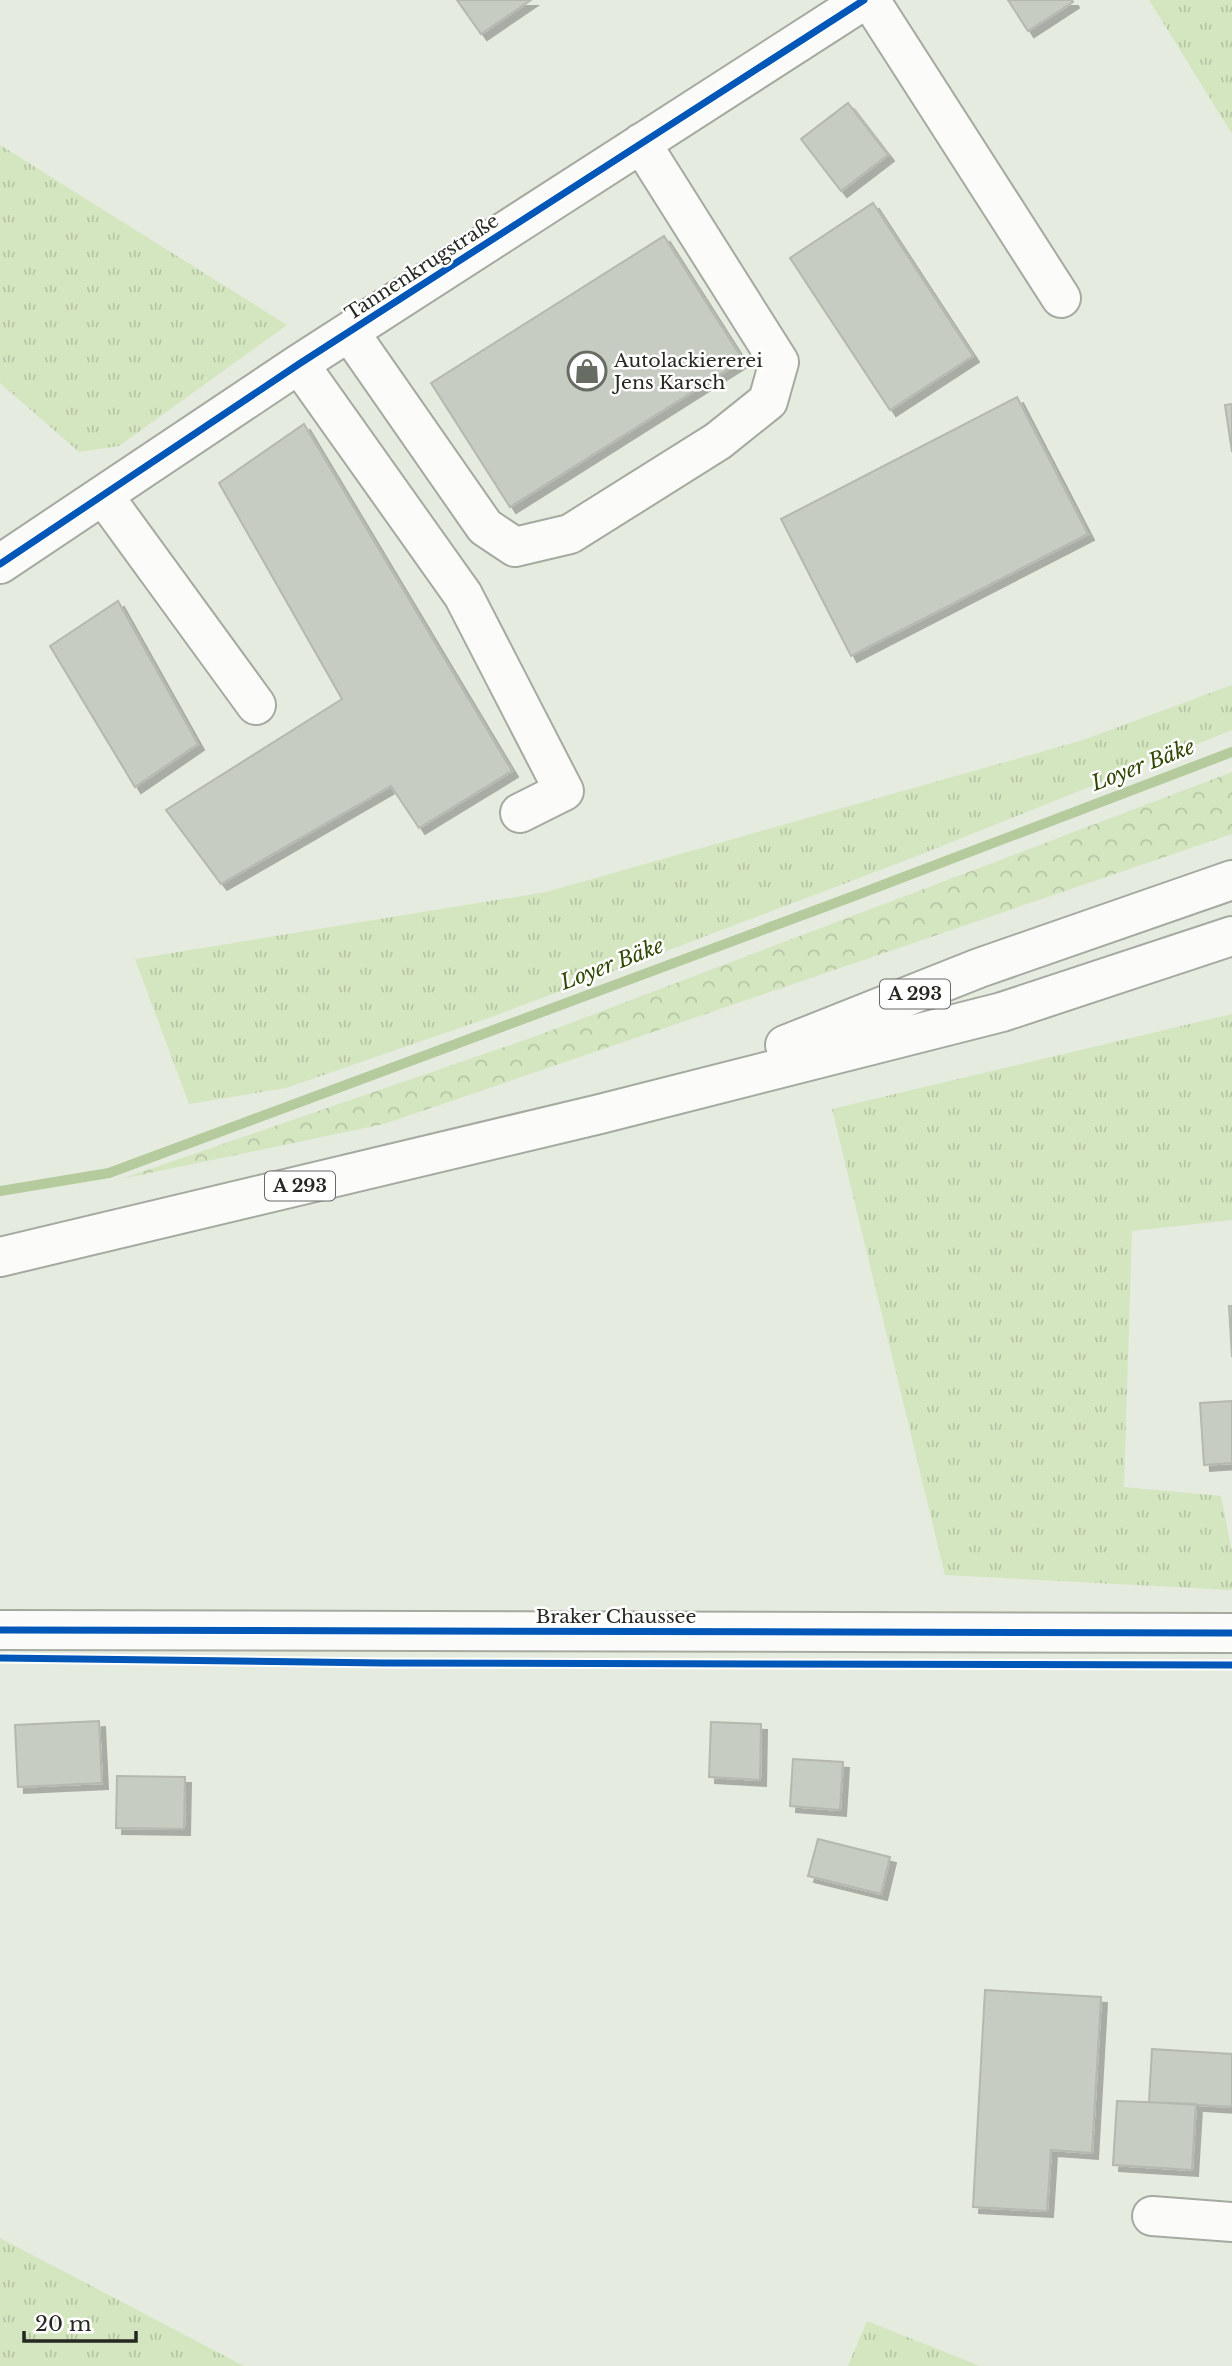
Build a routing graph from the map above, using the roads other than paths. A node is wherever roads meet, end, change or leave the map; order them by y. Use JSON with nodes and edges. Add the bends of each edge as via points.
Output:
{"nodes":[{"id":1,"x":864,"y":0,"type":"edge"},
{"id":2,"x":870,"y":0,"type":"edge"},
{"id":3,"x":641,"y":143,"type":"junction"},
{"id":4,"x":1061,"y":298,"type":"dead end"},
{"id":5,"x":350,"y":333,"type":"junction"},
{"id":6,"x":299,"y":364,"type":"junction"},
{"id":7,"x":103,"y":495,"type":"junction"},
{"id":8,"x":0,"y":564,"type":"edge"},
{"id":9,"x":256,"y":705,"type":"dead end"},
{"id":10,"x":520,"y":813,"type":"dead end"},
{"id":11,"x":1232,"y":880,"type":"edge"},
{"id":12,"x":1232,"y":936,"type":"edge"},
{"id":13,"x":600,"y":1114,"type":"junction"},
{"id":14,"x":0,"y":1257,"type":"edge"},
{"id":15,"x":0,"y":1630,"type":"edge"},
{"id":16,"x":1232,"y":1633,"type":"edge"},
{"id":17,"x":1152,"y":2216,"type":"dead end"},
{"id":18,"x":1232,"y":2222,"type":"edge"}],
"edges":[{"from":1,"to":3,"type":"main road","name":"Tannenkrugstraße"},
{"from":2,"to":4,"type":"main road"},
{"from":3,"to":5,"type":"main road","name":"Tannenkrugstraße"},
{"from":3,"to":5,"type":"main road","via":[[779,362],[768,401],[718,441],[570,534],[515,547],[485,527]]},
{"from":5,"to":6,"type":"main road","name":"Tannenkrugstraße"},
{"from":6,"to":7,"type":"main road","name":"Tannenkrugstraße"},
{"from":6,"to":10,"type":"main road","via":[[463,595],[564,791]]},
{"from":7,"to":8,"type":"main road","name":"Tannenkrugstraße"},
{"from":7,"to":9,"type":"main road"},
{"from":11,"to":13,"type":"main road","number":"A 293","via":[[979,968]]},
{"from":12,"to":13,"type":"main road","number":"A 293","via":[[1002,1012]]},
{"from":13,"to":14,"type":"main road","number":"A 293"},
{"from":15,"to":16,"type":"main road","name":"Braker Chaussee"},
{"from":17,"to":18,"type":"main road"}]}
